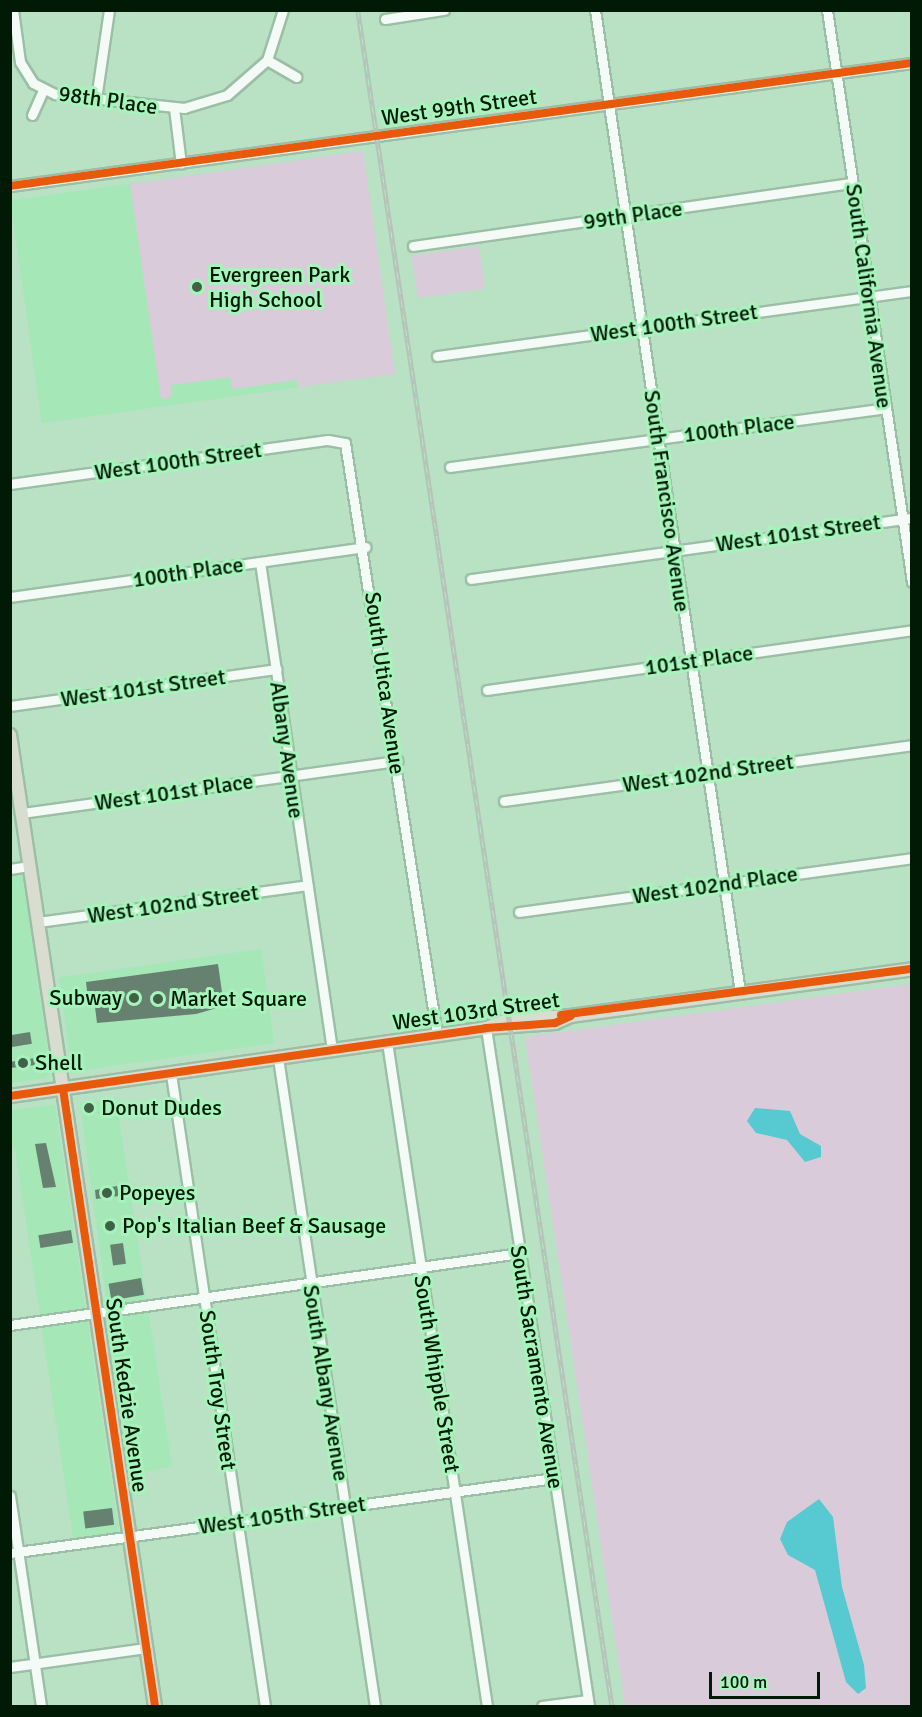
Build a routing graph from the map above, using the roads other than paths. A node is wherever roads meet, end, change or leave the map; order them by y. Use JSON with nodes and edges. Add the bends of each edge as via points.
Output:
{"nodes":[{"id":1,"x":13,"y":10,"type":"edge"},
{"id":2,"x":109,"y":10,"type":"edge"},
{"id":3,"x":283,"y":10,"type":"edge"},
{"id":4,"x":444,"y":10,"type":"edge"},
{"id":5,"x":595,"y":10,"type":"edge"},
{"id":6,"x":827,"y":10,"type":"edge"},
{"id":7,"x":385,"y":19,"type":"dead end"},
{"id":8,"x":12,"y":37,"type":"edge"},
{"id":9,"x":267,"y":60,"type":"junction"},
{"id":10,"x":912,"y":63,"type":"edge"},
{"id":11,"x":836,"y":73,"type":"junction"},
{"id":12,"x":296,"y":77,"type":"dead end"},
{"id":13,"x":43,"y":90,"type":"junction"},
{"id":14,"x":96,"y":99,"type":"junction"},
{"id":15,"x":609,"y":105,"type":"junction"},
{"id":16,"x":174,"y":108,"type":"junction"},
{"id":17,"x":32,"y":115,"type":"dead end"},
{"id":18,"x":181,"y":164,"type":"junction"},
{"id":19,"x":852,"y":183,"type":"junction"},
{"id":20,"x":10,"y":186,"type":"edge"},
{"id":21,"x":625,"y":216,"type":"junction"},
{"id":22,"x":413,"y":246,"type":"dead end"},
{"id":23,"x":912,"y":291,"type":"edge"},
{"id":24,"x":869,"y":297,"type":"junction"},
{"id":25,"x":642,"y":328,"type":"junction"},
{"id":26,"x":437,"y":356,"type":"dead end"},
{"id":27,"x":886,"y":408,"type":"junction"},
{"id":28,"x":658,"y":438,"type":"junction"},
{"id":29,"x":345,"y":443,"type":"joint"},
{"id":30,"x":450,"y":467,"type":"dead end"},
{"id":31,"x":10,"y":484,"type":"edge"},
{"id":32,"x":907,"y":518,"type":"edge"},
{"id":33,"x":365,"y":547,"type":"junction"},
{"id":34,"x":675,"y":550,"type":"junction"},
{"id":35,"x":260,"y":562,"type":"junction"},
{"id":36,"x":471,"y":579,"type":"dead end"},
{"id":37,"x":912,"y":582,"type":"edge"},
{"id":38,"x":10,"y":597,"type":"edge"},
{"id":39,"x":912,"y":630,"type":"edge"},
{"id":40,"x":691,"y":661,"type":"junction"},
{"id":41,"x":276,"y":669,"type":"junction"},
{"id":42,"x":487,"y":690,"type":"dead end"},
{"id":43,"x":10,"y":706,"type":"edge"},
{"id":44,"x":10,"y":735,"type":"edge"},
{"id":45,"x":912,"y":745,"type":"edge"},
{"id":46,"x":397,"y":761,"type":"junction"},
{"id":47,"x":708,"y":773,"type":"junction"},
{"id":48,"x":291,"y":776,"type":"junction"},
{"id":49,"x":504,"y":801,"type":"dead end"},
{"id":50,"x":22,"y":813,"type":"junction"},
{"id":51,"x":912,"y":858,"type":"edge"},
{"id":52,"x":30,"y":866,"type":"junction"},
{"id":53,"x":10,"y":869,"type":"edge"},
{"id":54,"x":724,"y":884,"type":"junction"},
{"id":55,"x":307,"y":885,"type":"junction"},
{"id":56,"x":519,"y":912,"type":"dead end"},
{"id":57,"x":39,"y":922,"type":"junction"},
{"id":58,"x":912,"y":969,"type":"edge"},
{"id":59,"x":740,"y":992,"type":"junction"},
{"id":60,"x":486,"y":1028,"type":"junction"},
{"id":61,"x":437,"y":1035,"type":"junction"},
{"id":62,"x":387,"y":1042,"type":"junction"},
{"id":63,"x":332,"y":1051,"type":"junction"},
{"id":64,"x":278,"y":1058,"type":"junction"},
{"id":65,"x":171,"y":1074,"type":"junction"},
{"id":66,"x":63,"y":1089,"type":"junction"},
{"id":67,"x":10,"y":1096,"type":"edge"},
{"id":68,"x":520,"y":1253,"type":"junction"},
{"id":69,"x":421,"y":1267,"type":"junction"},
{"id":70,"x":311,"y":1282,"type":"junction"},
{"id":71,"x":204,"y":1297,"type":"junction"},
{"id":72,"x":96,"y":1312,"type":"junction"},
{"id":73,"x":10,"y":1325,"type":"edge"},
{"id":74,"x":554,"y":1478,"type":"junction"},
{"id":75,"x":455,"y":1492,"type":"junction"},
{"id":76,"x":10,"y":1496,"type":"edge"},
{"id":77,"x":345,"y":1507,"type":"junction"},
{"id":78,"x":238,"y":1521,"type":"junction"},
{"id":79,"x":130,"y":1536,"type":"junction"},
{"id":80,"x":15,"y":1552,"type":"edge"},
{"id":81,"x":146,"y":1648,"type":"junction"},
{"id":82,"x":35,"y":1664,"type":"junction"},
{"id":83,"x":10,"y":1667,"type":"edge"},
{"id":84,"x":588,"y":1703,"type":"edge"},
{"id":85,"x":41,"y":1707,"type":"edge"},
{"id":86,"x":155,"y":1707,"type":"edge"},
{"id":87,"x":265,"y":1707,"type":"edge"},
{"id":88,"x":375,"y":1707,"type":"edge"},
{"id":89,"x":487,"y":1707,"type":"edge"},
{"id":90,"x":542,"y":1707,"type":"edge"}],
"edges":[{"from":1,"to":8,"type":"street","name":"98th Place"},
{"from":2,"to":14,"type":"street"},
{"from":3,"to":9,"type":"street"},
{"from":4,"to":7,"type":"street"},
{"from":5,"to":15,"type":"street","name":"South Francisco Avenue"},
{"from":6,"to":11,"type":"street","name":"South California Avenue"},
{"from":8,"to":13,"type":"street","name":"98th Place","via":[[20,62]]},
{"from":9,"to":12,"type":"street"},
{"from":9,"to":16,"type":"street","via":[[227,95]]},
{"from":10,"to":11,"type":"street","name":"West 99th Street"},
{"from":11,"to":15,"type":"street","name":"West 99th Street"},
{"from":11,"to":19,"type":"street","name":"South California Avenue"},
{"from":13,"to":14,"type":"street","name":"98th Place"},
{"from":13,"to":17,"type":"street","name":"98th Place"},
{"from":14,"to":16,"type":"street","name":"98th Place"},
{"from":15,"to":18,"type":"street","name":"West 99th Street"},
{"from":15,"to":21,"type":"street","name":"South Francisco Avenue"},
{"from":16,"to":18,"type":"street"},
{"from":18,"to":20,"type":"street","name":"West 99th Street"},
{"from":19,"to":21,"type":"street","name":"99th Place"},
{"from":19,"to":24,"type":"street","name":"South California Avenue"},
{"from":21,"to":22,"type":"street","name":"99th Place"},
{"from":21,"to":25,"type":"street","name":"South Francisco Avenue"},
{"from":23,"to":24,"type":"street","name":"West 100th Street"},
{"from":24,"to":25,"type":"street","name":"West 100th Street"},
{"from":24,"to":27,"type":"street","name":"South California Avenue"},
{"from":25,"to":26,"type":"street","name":"West 100th Street"},
{"from":25,"to":28,"type":"street","name":"South Francisco Avenue"},
{"from":27,"to":28,"type":"street","name":"100th Place"},
{"from":27,"to":32,"type":"street","name":"South California Avenue"},
{"from":28,"to":30,"type":"street","name":"100th Place"},
{"from":28,"to":34,"type":"street","name":"South Francisco Avenue"},
{"from":29,"to":31,"type":"street","name":"West 100th Street","via":[[328,440]]},
{"from":29,"to":33,"type":"street","name":"South Utica Avenue"},
{"from":32,"to":34,"type":"street","name":"West 101st Street"},
{"from":32,"to":37,"type":"street","name":"South California Avenue"},
{"from":33,"to":35,"type":"street","name":"100th Place"},
{"from":33,"to":46,"type":"street","name":"South Utica Avenue"},
{"from":34,"to":36,"type":"street","name":"West 101st Street"},
{"from":34,"to":40,"type":"street","name":"South Francisco Avenue"},
{"from":35,"to":38,"type":"street","name":"100th Place"},
{"from":35,"to":41,"type":"street","name":"Albany Avenue"},
{"from":39,"to":40,"type":"street","name":"101st Place"},
{"from":40,"to":42,"type":"street","name":"101st Place"},
{"from":40,"to":47,"type":"street","name":"South Francisco Avenue"},
{"from":41,"to":43,"type":"street","name":"West 101st Street"},
{"from":41,"to":48,"type":"street","name":"Albany Avenue"},
{"from":44,"to":50,"type":"main road","name":"South Kedzie Avenue"},
{"from":45,"to":47,"type":"street","name":"West 102nd Street"},
{"from":46,"to":48,"type":"street","name":"West 101st Place"},
{"from":46,"to":61,"type":"street","name":"South Utica Avenue"},
{"from":47,"to":49,"type":"street","name":"West 102nd Street"},
{"from":47,"to":54,"type":"street","name":"South Francisco Avenue"},
{"from":48,"to":50,"type":"street","name":"West 101st Place"},
{"from":48,"to":55,"type":"street","name":"Albany Avenue"},
{"from":50,"to":52,"type":"main road","name":"South Kedzie Avenue"},
{"from":51,"to":54,"type":"street","name":"West 102nd Place"},
{"from":52,"to":53,"type":"street"},
{"from":52,"to":57,"type":"main road","name":"South Kedzie Avenue"},
{"from":54,"to":56,"type":"street","name":"West 102nd Place"},
{"from":54,"to":59,"type":"street","name":"South Francisco Avenue"},
{"from":55,"to":57,"type":"street","name":"West 102nd Street"},
{"from":55,"to":63,"type":"street","name":"Albany Avenue"},
{"from":57,"to":66,"type":"main road","name":"South Kedzie Avenue"},
{"from":58,"to":59,"type":"main road","name":"West 103rd Street"},
{"from":59,"to":60,"type":"main road","name":"West 103rd Street","via":[[570,1016],[509,1019]]},
{"from":60,"to":61,"type":"main road","name":"West 103rd Street"},
{"from":60,"to":68,"type":"street","name":"South Sacramento Avenue"},
{"from":61,"to":62,"type":"main road","name":"West 103rd Street"},
{"from":62,"to":63,"type":"main road","name":"West 103rd Street"},
{"from":62,"to":69,"type":"street","name":"South Whipple Street"},
{"from":63,"to":64,"type":"main road","name":"West 103rd Street"},
{"from":64,"to":65,"type":"main road","name":"West 103rd Street"},
{"from":64,"to":70,"type":"street","name":"South Albany Avenue"},
{"from":65,"to":66,"type":"main road","name":"West 103rd Street"},
{"from":65,"to":71,"type":"street","name":"South Troy Street"},
{"from":66,"to":67,"type":"main road","name":"West 103rd Street"},
{"from":66,"to":72,"type":"main road","name":"South Kedzie Avenue"},
{"from":68,"to":69,"type":"street"},
{"from":68,"to":74,"type":"street","name":"South Sacramento Avenue"},
{"from":69,"to":70,"type":"street"},
{"from":69,"to":75,"type":"street","name":"South Whipple Street"},
{"from":70,"to":71,"type":"street"},
{"from":70,"to":77,"type":"street","name":"South Albany Avenue"},
{"from":71,"to":72,"type":"street"},
{"from":71,"to":78,"type":"street","name":"South Troy Street"},
{"from":72,"to":73,"type":"street"},
{"from":72,"to":79,"type":"main road","name":"South Kedzie Avenue"},
{"from":74,"to":75,"type":"street","name":"West 105th Street"},
{"from":74,"to":84,"type":"street","name":"South Sacramento Avenue"},
{"from":75,"to":77,"type":"street","name":"West 105th Street"},
{"from":75,"to":89,"type":"street","name":"South Whipple Street"},
{"from":76,"to":80,"type":"street"},
{"from":77,"to":78,"type":"street","name":"West 105th Street"},
{"from":77,"to":88,"type":"street","name":"South Albany Avenue"},
{"from":78,"to":79,"type":"street","name":"West 105th Street"},
{"from":78,"to":87,"type":"street","name":"South Troy Street"},
{"from":79,"to":80,"type":"street","name":"West 105th Street"},
{"from":79,"to":81,"type":"main road","name":"South Kedzie Avenue"},
{"from":80,"to":82,"type":"street"},
{"from":81,"to":82,"type":"street"},
{"from":81,"to":86,"type":"main road","name":"South Kedzie Avenue"},
{"from":82,"to":83,"type":"street"},
{"from":82,"to":85,"type":"street"},
{"from":84,"to":90,"type":"street"}]}
